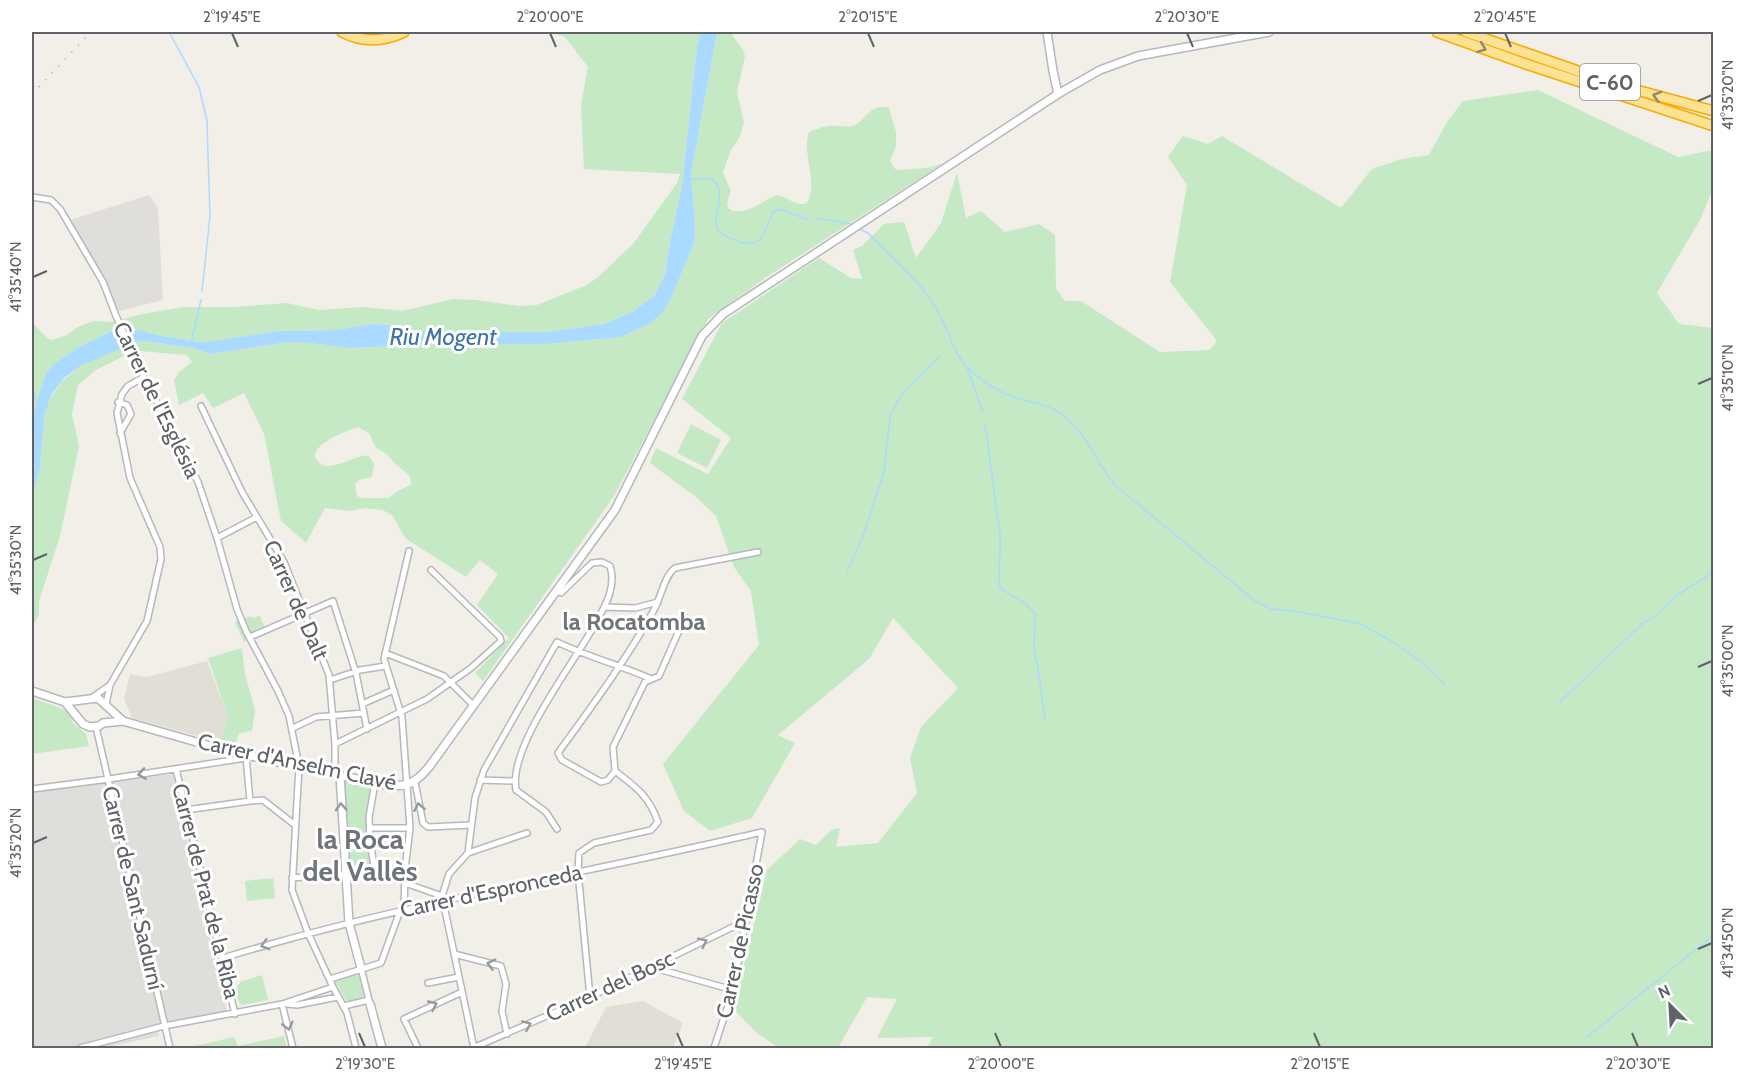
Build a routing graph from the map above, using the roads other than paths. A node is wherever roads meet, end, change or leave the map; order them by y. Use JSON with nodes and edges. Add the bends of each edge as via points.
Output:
{"nodes":[{"id":1,"x":342,"y":32,"type":"edge"},
{"id":2,"x":357,"y":32,"type":"edge"},
{"id":3,"x":390,"y":32,"type":"edge"},
{"id":4,"x":404,"y":32,"type":"edge"},
{"id":5,"x":1047,"y":32,"type":"edge"},
{"id":6,"x":1269,"y":32,"type":"edge"},
{"id":7,"x":1437,"y":32,"type":"edge"},
{"id":8,"x":1466,"y":32,"type":"edge"},
{"id":9,"x":1058,"y":94,"type":"junction"},
{"id":10,"x":1713,"y":111,"type":"edge"},
{"id":11,"x":1713,"y":126,"type":"edge"},
{"id":12,"x":32,"y":197,"type":"edge"},
{"id":13,"x":144,"y":377,"type":"junction"},
{"id":14,"x":118,"y":402,"type":"junction"},
{"id":15,"x":201,"y":406,"type":"dead end"},
{"id":16,"x":120,"y":433,"type":"junction"},
{"id":17,"x":257,"y":517,"type":"junction"},
{"id":18,"x":218,"y":538,"type":"junction"},
{"id":19,"x":409,"y":551,"type":"dead end"},
{"id":20,"x":758,"y":552,"type":"dead end"},
{"id":21,"x":431,"y":570,"type":"dead end"},
{"id":22,"x":558,"y":591,"type":"junction"},
{"id":23,"x":658,"y":602,"type":"junction"},
{"id":24,"x":605,"y":607,"type":"junction"},
{"id":25,"x":304,"y":613,"type":"junction"},
{"id":26,"x":685,"y":617,"type":"dead end"},
{"id":27,"x":250,"y":637,"type":"junction"},
{"id":28,"x":385,"y":653,"type":"junction"},
{"id":29,"x":580,"y":653,"type":"junction"},
{"id":30,"x":621,"y":665,"type":"junction"},
{"id":31,"x":386,"y":666,"type":"junction"},
{"id":32,"x":356,"y":673,"type":"junction"},
{"id":33,"x":651,"y":679,"type":"junction"},
{"id":34,"x":330,"y":680,"type":"junction"},
{"id":35,"x":450,"y":683,"type":"junction"},
{"id":36,"x":110,"y":685,"type":"junction"},
{"id":37,"x":394,"y":690,"type":"junction"},
{"id":38,"x":32,"y":691,"type":"edge"},
{"id":39,"x":93,"y":697,"type":"junction"},
{"id":40,"x":84,"y":700,"type":"junction"},
{"id":41,"x":65,"y":702,"type":"junction"},
{"id":42,"x":362,"y":704,"type":"junction"},
{"id":43,"x":107,"y":706,"type":"junction"},
{"id":44,"x":474,"y":706,"type":"junction"},
{"id":45,"x":364,"y":713,"type":"junction"},
{"id":46,"x":400,"y":713,"type":"junction"},
{"id":47,"x":332,"y":716,"type":"junction"},
{"id":48,"x":79,"y":717,"type":"junction"},
{"id":49,"x":123,"y":721,"type":"junction"},
{"id":50,"x":100,"y":725,"type":"junction"},
{"id":51,"x":293,"y":728,"type":"junction"},
{"id":52,"x":368,"y":729,"type":"junction"},
{"id":53,"x":334,"y":744,"type":"junction"},
{"id":54,"x":246,"y":756,"type":"junction"},
{"id":55,"x":299,"y":766,"type":"junction"},
{"id":56,"x":176,"y":769,"type":"junction"},
{"id":57,"x":615,"y":771,"type":"junction"},
{"id":58,"x":338,"y":774,"type":"junction"},
{"id":59,"x":109,"y":779,"type":"junction"},
{"id":60,"x":480,"y":780,"type":"junction"},
{"id":61,"x":514,"y":781,"type":"junction"},
{"id":62,"x":375,"y":783,"type":"junction"},
{"id":63,"x":411,"y":784,"type":"junction"},
{"id":64,"x":32,"y":789,"type":"edge"},
{"id":65,"x":250,"y":801,"type":"junction"},
{"id":66,"x":186,"y":810,"type":"junction"},
{"id":67,"x":295,"y":825,"type":"junction"},
{"id":68,"x":471,"y":825,"type":"junction"},
{"id":69,"x":370,"y":828,"type":"junction"},
{"id":70,"x":410,"y":828,"type":"junction"},
{"id":71,"x":557,"y":829,"type":"dead end"},
{"id":72,"x":762,"y":832,"type":"joint"},
{"id":73,"x":527,"y":833,"type":"dead end"},
{"id":74,"x":468,"y":853,"type":"junction"},
{"id":75,"x":405,"y":869,"type":"junction"},
{"id":76,"x":375,"y":872,"type":"junction"},
{"id":77,"x":578,"y":872,"type":"junction"},
{"id":78,"x":345,"y":874,"type":"junction"},
{"id":79,"x":292,"y":879,"type":"junction"},
{"id":80,"x":405,"y":883,"type":"junction"},
{"id":81,"x":443,"y":898,"type":"junction"},
{"id":82,"x":402,"y":910,"type":"junction"},
{"id":83,"x":745,"y":921,"type":"junction"},
{"id":84,"x":349,"y":923,"type":"junction"},
{"id":85,"x":308,"y":933,"type":"junction"},
{"id":86,"x":454,"y":954,"type":"junction"},
{"id":87,"x":223,"y":958,"type":"junction"},
{"id":88,"x":651,"y":967,"type":"junction"},
{"id":89,"x":361,"y":968,"type":"junction"},
{"id":90,"x":459,"y":977,"type":"junction"},
{"id":91,"x":330,"y":979,"type":"junction"},
{"id":92,"x":428,"y":983,"type":"dead end"},
{"id":93,"x":333,"y":987,"type":"junction"},
{"id":94,"x":733,"y":990,"type":"junction"},
{"id":95,"x":462,"y":992,"type":"junction"},
{"id":96,"x":339,"y":997,"type":"junction"},
{"id":97,"x":590,"y":997,"type":"junction"},
{"id":98,"x":370,"y":1002,"type":"junction"},
{"id":99,"x":282,"y":1004,"type":"junction"},
{"id":100,"x":344,"y":1006,"type":"junction"},
{"id":101,"x":235,"y":1014,"type":"junction"},
{"id":102,"x":164,"y":1026,"type":"junction"},
{"id":103,"x":507,"y":1034,"type":"junction"},
{"id":104,"x":80,"y":1048,"type":"edge"},
{"id":105,"x":170,"y":1048,"type":"edge"},
{"id":106,"x":293,"y":1048,"type":"edge"},
{"id":107,"x":356,"y":1048,"type":"edge"},
{"id":108,"x":382,"y":1048,"type":"edge"},
{"id":109,"x":418,"y":1048,"type":"edge"},
{"id":110,"x":474,"y":1048,"type":"edge"},
{"id":111,"x":714,"y":1048,"type":"edge"}],
"edges":[{"from":1,"to":4,"type":"highway","via":[[370,40]]},
{"from":2,"to":3,"type":"highway"},
{"from":5,"to":9,"type":"street"},
{"from":6,"to":9,"type":"street","name":"Carrer d'Anselm Clavé","via":[[1138,56],[1100,70]]},
{"from":7,"to":11,"type":"highway","number":"C-60","one_way":true},
{"from":10,"to":8,"type":"highway","number":"C-60","one_way":true,"via":[[1618,85]]},
{"from":9,"to":22,"type":"street","name":"Carrer d'Anselm Clavé","via":[[716,320],[702,336],[615,510]]},
{"from":12,"to":13,"type":"street","name":"Carrer de l'Església","via":[[51,200],[65,216],[103,282]]},
{"from":13,"to":14,"type":"street","via":[[128,386]]},
{"from":13,"to":18,"type":"street","name":"Carrer de l'Església","via":[[198,482]]},
{"from":14,"to":16,"type":"street"},
{"from":14,"to":16,"type":"street","via":[[127,405],[131,414]]},
{"from":15,"to":17,"type":"street","name":"Carrer de Dalt"},
{"from":16,"to":36,"type":"street","via":[[130,478],[161,556],[148,618]]},
{"from":17,"to":18,"type":"street"},
{"from":17,"to":25,"type":"street","name":"Carrer de Dalt","via":[[284,562]]},
{"from":18,"to":27,"type":"street","name":"Carrer de l'Església","via":[[237,609]]},
{"from":19,"to":28,"type":"street"},
{"from":20,"to":23,"type":"street","via":[[675,568],[670,571]]},
{"from":21,"to":35,"type":"street","via":[[501,640]]},
{"from":22,"to":24,"type":"street","via":[[561,593],[592,563],[602,562],[610,566],[613,576]]},
{"from":22,"to":44,"type":"street","name":"Carrer d'Anselm Clavé"},
{"from":23,"to":24,"type":"street","via":[[635,608]]},
{"from":23,"to":30,"type":"street"},
{"from":24,"to":29,"type":"street"},
{"from":25,"to":27,"type":"street"},
{"from":25,"to":32,"type":"street","via":[[333,601]]},
{"from":25,"to":34,"type":"street","name":"Carrer de Dalt"},
{"from":26,"to":33,"type":"street","via":[[659,676]]},
{"from":27,"to":51,"type":"street","name":"Carrer de l'Església"},
{"from":28,"to":31,"type":"street"},
{"from":28,"to":35,"type":"street","via":[[444,676]]},
{"from":29,"to":30,"type":"street"},
{"from":29,"to":60,"type":"street","via":[[557,642]]},
{"from":29,"to":61,"type":"street","via":[[536,720],[517,760]]},
{"from":30,"to":33,"type":"street"},
{"from":30,"to":57,"type":"street","via":[[558,753],[562,760],[601,782]]},
{"from":31,"to":32,"type":"street"},
{"from":31,"to":37,"type":"street"},
{"from":32,"to":34,"type":"street"},
{"from":32,"to":42,"type":"street"},
{"from":33,"to":57,"type":"street","via":[[645,682],[614,747]]},
{"from":34,"to":47,"type":"street","name":"Carrer de Dalt"},
{"from":35,"to":44,"type":"street"},
{"from":35,"to":46,"type":"street"},
{"from":36,"to":39,"type":"street"},
{"from":36,"to":43,"type":"street"},
{"from":37,"to":42,"type":"street"},
{"from":37,"to":46,"type":"street"},
{"from":38,"to":41,"type":"street"},
{"from":39,"to":40,"type":"street"},
{"from":39,"to":43,"type":"street"},
{"from":40,"to":41,"type":"street"},
{"from":40,"to":48,"type":"street"},
{"from":41,"to":48,"type":"street"},
{"from":42,"to":45,"type":"street"},
{"from":43,"to":49,"type":"street"},
{"from":43,"to":50,"type":"street","via":[[107,717]]},
{"from":44,"to":63,"type":"street","name":"Carrer d'Anselm Clavé","via":[[420,778]]},
{"from":45,"to":47,"type":"street"},
{"from":45,"to":52,"type":"street"},
{"from":46,"to":52,"type":"street"},
{"from":46,"to":63,"type":"street"},
{"from":47,"to":51,"type":"street","via":[[316,717]]},
{"from":47,"to":53,"type":"street","name":"Carrer de Dalt"},
{"from":48,"to":50,"type":"street","via":[[87,726]]},
{"from":49,"to":50,"type":"street"},
{"from":49,"to":54,"type":"street","name":"Carrer d'Anselm Clavé"},
{"from":50,"to":59,"type":"street","name":"Carrer de Sant Sadurní"},
{"from":51,"to":55,"type":"street","name":"Carrer de l'Església"},
{"from":52,"to":53,"type":"street"},
{"from":53,"to":58,"type":"street","name":"Carrer de Dalt"},
{"from":54,"to":55,"type":"street","name":"Carrer d'Anselm Clavé"},
{"from":54,"to":56,"type":"street"},
{"from":54,"to":65,"type":"street"},
{"from":55,"to":58,"type":"street","name":"Carrer d'Anselm Clavé"},
{"from":55,"to":67,"type":"street","name":"Carrer de l'Església"},
{"from":56,"to":59,"type":"street","one_way":true},
{"from":56,"to":66,"type":"street","name":"Carrer de Prat de la Riba"},
{"from":57,"to":77,"type":"street","via":[[639,789],[658,822],[651,830],[586,846],[579,853]]},
{"from":58,"to":62,"type":"street","name":"Carrer d'Anselm Clavé"},
{"from":78,"to":58,"type":"street","one_way":true},
{"from":59,"to":64,"type":"street"},
{"from":59,"to":102,"type":"street","name":"Carrer de Sant Sadurní"},
{"from":60,"to":61,"type":"street"},
{"from":60,"to":68,"type":"street"},
{"from":61,"to":71,"type":"street","via":[[516,790],[546,812]]},
{"from":62,"to":63,"type":"street","name":"Carrer d'Anselm Clavé"},
{"from":62,"to":69,"type":"street"},
{"from":68,"to":63,"type":"street","one_way":true,"via":[[428,827],[423,823]]},
{"from":63,"to":70,"type":"street"},
{"from":65,"to":66,"type":"street"},
{"from":65,"to":67,"type":"street","via":[[263,800]]},
{"from":66,"to":87,"type":"street","name":"Carrer de Prat de la Riba"},
{"from":67,"to":79,"type":"street","name":"Carrer de l'Església"},
{"from":68,"to":74,"type":"street"},
{"from":69,"to":70,"type":"street"},
{"from":69,"to":76,"type":"street"},
{"from":70,"to":75,"type":"street"},
{"from":72,"to":77,"type":"street","name":"Carrer d'Espronceda"},
{"from":72,"to":83,"type":"street","name":"Carrer de Picasso"},
{"from":73,"to":74,"type":"street"},
{"from":74,"to":81,"type":"street","via":[[450,874]]},
{"from":75,"to":76,"type":"street"},
{"from":75,"to":80,"type":"street"},
{"from":76,"to":78,"type":"street"},
{"from":77,"to":81,"type":"street","name":"Carrer d'Espronceda"},
{"from":77,"to":97,"type":"street"},
{"from":78,"to":79,"type":"street"},
{"from":78,"to":84,"type":"street"},
{"from":79,"to":85,"type":"street","name":"Carrer de l'Església","via":[[292,890]]},
{"from":80,"to":81,"type":"street"},
{"from":80,"to":82,"type":"street"},
{"from":81,"to":82,"type":"street","name":"Carrer d'Espronceda"},
{"from":81,"to":86,"type":"street"},
{"from":82,"to":84,"type":"street","name":"Carrer d'Espronceda"},
{"from":82,"to":89,"type":"street","via":[[381,963]]},
{"from":88,"to":83,"type":"street","name":"Carrer del Bosc","one_way":true},
{"from":83,"to":94,"type":"street","name":"Carrer de Picasso"},
{"from":84,"to":85,"type":"street","name":"Carrer d'Espronceda"},
{"from":84,"to":89,"type":"street"},
{"from":85,"to":87,"type":"street","name":"Carrer d'Espronceda","one_way":true},
{"from":85,"to":91,"type":"street","name":"Carrer de l'Església"},
{"from":86,"to":90,"type":"street"},
{"from":103,"to":86,"type":"street","one_way":true,"via":[[502,1011],[506,984],[501,966]]},
{"from":87,"to":101,"type":"street","name":"Carrer de Prat de la Riba"},
{"from":88,"to":94,"type":"street"},
{"from":88,"to":97,"type":"street","name":"Carrer del Bosc"},
{"from":89,"to":91,"type":"street"},
{"from":89,"to":98,"type":"street"},
{"from":90,"to":92,"type":"street"},
{"from":90,"to":95,"type":"street"},
{"from":91,"to":93,"type":"street","name":"Carrer de l'Església"},
{"from":93,"to":96,"type":"street","name":"Carrer de l'Església"},
{"from":93,"to":99,"type":"street"},
{"from":94,"to":111,"type":"street","name":"Carrer de Picasso"},
{"from":109,"to":95,"type":"street","one_way":true,"via":[[404,1019]]},
{"from":95,"to":110,"type":"street"},
{"from":96,"to":99,"type":"street"},
{"from":96,"to":100,"type":"street","name":"Carrer de l'Església"},
{"from":103,"to":97,"type":"street","name":"Carrer del Bosc","one_way":true},
{"from":98,"to":100,"type":"street"},
{"from":98,"to":108,"type":"street"},
{"from":99,"to":101,"type":"street"},
{"from":99,"to":106,"type":"street","one_way":true},
{"from":100,"to":107,"type":"street","name":"Carrer de l'Església"},
{"from":101,"to":102,"type":"street"},
{"from":102,"to":104,"type":"street"},
{"from":102,"to":105,"type":"street","name":"Carrer de Sant Sadurní"},
{"from":103,"to":110,"type":"street","name":"Carrer del Bosc"}]}
